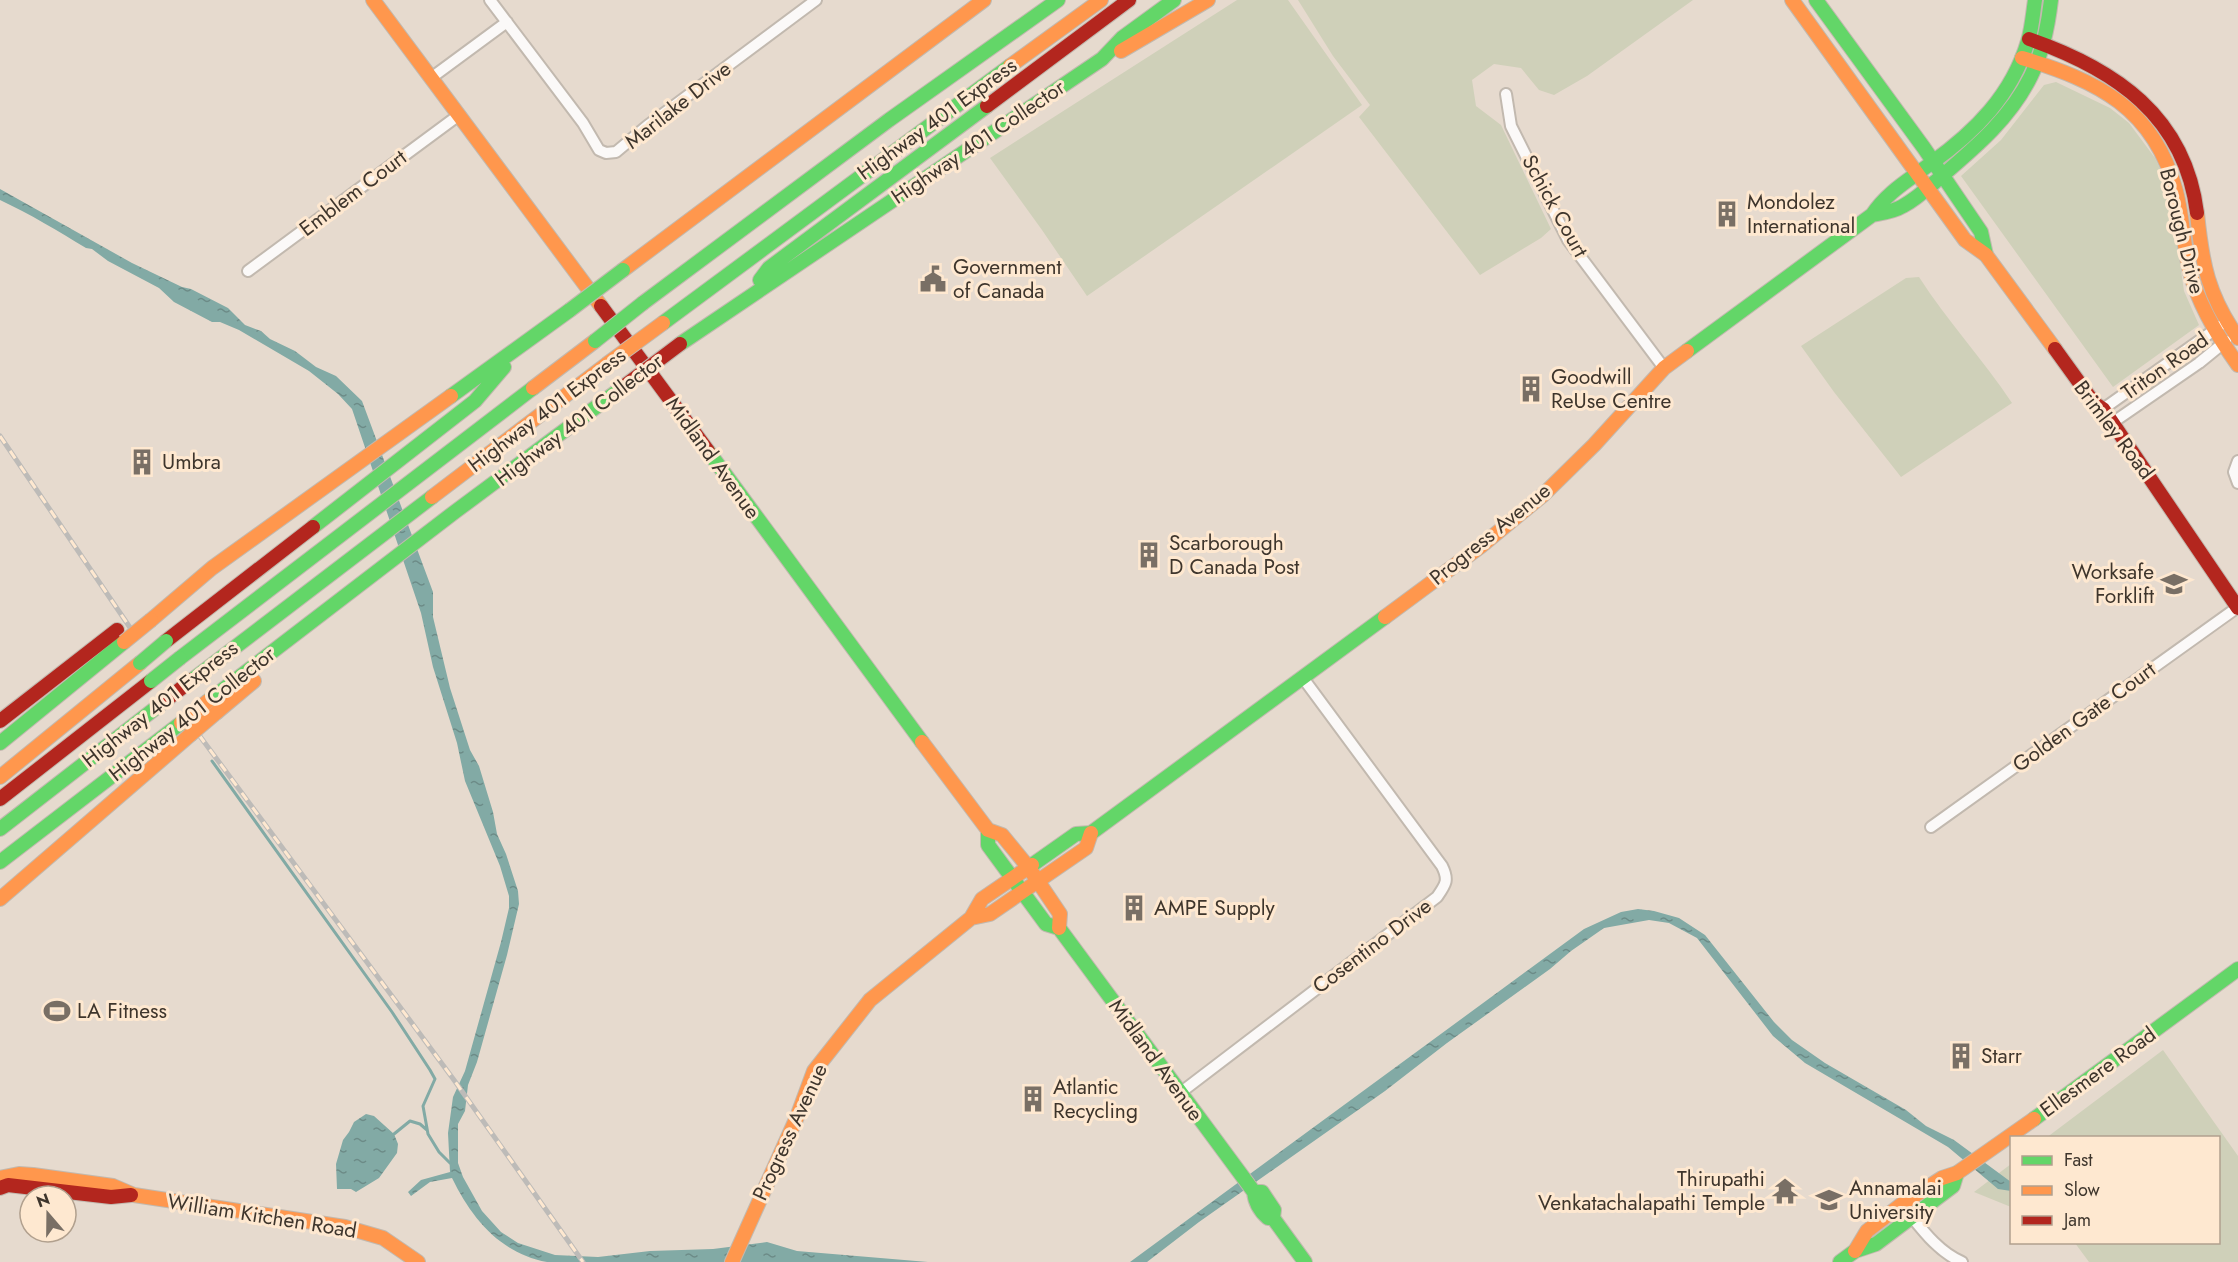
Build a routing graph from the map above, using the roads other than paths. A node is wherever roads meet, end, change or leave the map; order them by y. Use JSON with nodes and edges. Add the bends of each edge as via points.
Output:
{"nodes":[{"id":1,"x":373,"y":0,"type":"edge"},
{"id":2,"x":490,"y":0,"type":"edge"},
{"id":3,"x":816,"y":0,"type":"edge"},
{"id":4,"x":984,"y":0,"type":"edge"},
{"id":5,"x":990,"y":0,"type":"edge"},
{"id":6,"x":1058,"y":0,"type":"edge"},
{"id":7,"x":1101,"y":0,"type":"edge"},
{"id":8,"x":1129,"y":0,"type":"edge"},
{"id":9,"x":1174,"y":0,"type":"edge"},
{"id":10,"x":1208,"y":0,"type":"edge"},
{"id":11,"x":1792,"y":0,"type":"edge"},
{"id":12,"x":1816,"y":0,"type":"edge"},
{"id":13,"x":2035,"y":0,"type":"edge"},
{"id":14,"x":2051,"y":0,"type":"edge"},
{"id":15,"x":507,"y":22,"type":"junction"},
{"id":16,"x":2029,"y":39,"type":"junction"},
{"id":17,"x":1847,"y":44,"type":"junction"},
{"id":18,"x":2044,"y":44,"type":"junction"},
{"id":19,"x":913,"y":52,"type":"junction"},
{"id":20,"x":1832,"y":54,"type":"junction"},
{"id":21,"x":2022,"y":58,"type":"junction"},
{"id":22,"x":1102,"y":59,"type":"junction"},
{"id":23,"x":2038,"y":63,"type":"junction"},
{"id":24,"x":431,"y":78,"type":"junction"},
{"id":25,"x":1506,"y":94,"type":"dead end"},
{"id":26,"x":459,"y":115,"type":"junction"},
{"id":27,"x":1933,"y":163,"type":"junction"},
{"id":28,"x":1918,"y":174,"type":"junction"},
{"id":29,"x":1942,"y":176,"type":"junction"},
{"id":30,"x":1927,"y":187,"type":"junction"},
{"id":31,"x":1872,"y":215,"type":"junction"},
{"id":32,"x":1986,"y":255,"type":"junction"},
{"id":33,"x":248,"y":271,"type":"dead end"},
{"id":34,"x":748,"y":297,"type":"junction"},
{"id":35,"x":2221,"y":325,"type":"junction"},
{"id":36,"x":2236,"y":336,"type":"edge"},
{"id":37,"x":525,"y":342,"type":"junction"},
{"id":38,"x":2223,"y":343,"type":"junction"},
{"id":39,"x":2238,"y":365,"type":"edge"},
{"id":40,"x":1664,"y":368,"type":"junction"},
{"id":41,"x":2103,"y":410,"type":"junction"},
{"id":42,"x":2112,"y":423,"type":"junction"},
{"id":43,"x":2238,"y":462,"type":"edge"},
{"id":44,"x":2238,"y":483,"type":"edge"},
{"id":45,"x":2238,"y":607,"type":"edge"},
{"id":46,"x":120,"y":636,"type":"junction"},
{"id":47,"x":273,"y":651,"type":"junction"},
{"id":48,"x":1303,"y":678,"type":"junction"},
{"id":49,"x":0,"y":721,"type":"edge"},
{"id":50,"x":0,"y":743,"type":"edge"},
{"id":51,"x":0,"y":777,"type":"edge"},
{"id":52,"x":0,"y":799,"type":"edge"},
{"id":53,"x":1931,"y":827,"type":"dead end"},
{"id":54,"x":0,"y":829,"type":"edge"},
{"id":55,"x":988,"y":830,"type":"junction"},
{"id":56,"x":1091,"y":833,"type":"junction"},
{"id":57,"x":0,"y":862,"type":"edge"},
{"id":58,"x":1029,"y":868,"type":"junction"},
{"id":59,"x":1013,"y":879,"type":"junction"},
{"id":60,"x":1038,"y":882,"type":"junction"},
{"id":61,"x":1023,"y":892,"type":"junction"},
{"id":62,"x":0,"y":899,"type":"edge"},
{"id":63,"x":971,"y":918,"type":"junction"},
{"id":64,"x":1059,"y":928,"type":"junction"},
{"id":65,"x":2238,"y":969,"type":"edge"},
{"id":66,"x":1180,"y":1093,"type":"junction"},
{"id":67,"x":2011,"y":1136,"type":"edge"},
{"id":68,"x":2010,"y":1137,"type":"edge"},
{"id":69,"x":1957,"y":1173,"type":"junction"},
{"id":70,"x":0,"y":1178,"type":"edge"},
{"id":71,"x":0,"y":1188,"type":"edge"},
{"id":72,"x":134,"y":1195,"type":"junction"},
{"id":73,"x":1902,"y":1204,"type":"junction"},
{"id":74,"x":1912,"y":1217,"type":"junction"},
{"id":75,"x":1855,"y":1251,"type":"junction"},
{"id":76,"x":418,"y":1262,"type":"edge"},
{"id":77,"x":732,"y":1262,"type":"edge"},
{"id":78,"x":1305,"y":1262,"type":"edge"},
{"id":79,"x":1840,"y":1262,"type":"edge"},
{"id":80,"x":1962,"y":1262,"type":"edge"}],
"edges":[{"from":1,"to":24,"type":"main road","name":"Midland Avenue"},
{"from":2,"to":15,"type":"street","name":"Marilake Drive"},
{"from":3,"to":15,"type":"street","name":"Marilake Drive","via":[[656,119],[622,149],[609,153],[599,150]]},
{"from":4,"to":19,"type":"main road"},
{"from":5,"to":19,"type":"main road"},
{"from":6,"to":52,"type":"main road","name":"Highway 401 Express","bridge":true,"via":[[643,303]]},
{"from":7,"to":54,"type":"main road","name":"Highway 401 Express","bridge":true,"via":[[607,364]]},
{"from":8,"to":34,"type":"main road","via":[[769,267]]},
{"from":9,"to":22,"type":"main road","name":"Highway 401 Collector","via":[[1122,38]]},
{"from":10,"to":22,"type":"main road","via":[[1130,48]]},
{"from":11,"to":20,"type":"main road","name":"Brimley Road"},
{"from":12,"to":17,"type":"main road","name":"Brimley Road"},
{"from":13,"to":16,"type":"main road","name":"Progress Avenue"},
{"from":14,"to":18,"type":"main road","name":"Progress Avenue"},
{"from":15,"to":24,"type":"street"},
{"from":16,"to":18,"type":"main road","name":"Borough Drive"},
{"from":16,"to":21,"type":"main road","name":"Progress Avenue"},
{"from":17,"to":20,"type":"main road"},
{"from":17,"to":27,"type":"main road","name":"Brimley Road"},
{"from":18,"to":23,"type":"main road","name":"Progress Avenue"},
{"from":18,"to":35,"type":"main road","name":"Borough Drive","via":[[2116,79],[2150,109],[2167,132],[2191,182],[2204,268]]},
{"from":19,"to":37,"type":"main road","bridge":true},
{"from":20,"to":28,"type":"main road","name":"Brimley Road"},
{"from":21,"to":23,"type":"main road","name":"Borough Drive"},
{"from":21,"to":27,"type":"main road","name":"Progress Avenue","via":[[1988,115]]},
{"from":22,"to":34,"type":"main road","name":"Highway 401 Collector"},
{"from":23,"to":29,"type":"main road","name":"Progress Avenue","via":[[2020,98],[1996,128]]},
{"from":23,"to":35,"type":"main road","name":"Borough Drive","via":[[2061,69],[2109,93],[2154,141],[2178,194],[2195,287]]},
{"from":24,"to":26,"type":"main road","name":"Midland Avenue"},
{"from":25,"to":40,"type":"street","name":"Schick Court","via":[[1511,126],[1568,240]]},
{"from":26,"to":33,"type":"street","name":"Emblem Court"},
{"from":26,"to":55,"type":"main road","name":"Midland Avenue"},
{"from":27,"to":28,"type":"main road","name":"Progress Avenue"},
{"from":27,"to":29,"type":"main road","name":"Brimley Road"},
{"from":28,"to":30,"type":"main road","name":"Brimley Road"},
{"from":28,"to":31,"type":"main road","name":"Progress Avenue","via":[[1882,200]]},
{"from":29,"to":30,"type":"main road","name":"Progress Avenue"},
{"from":29,"to":32,"type":"main road","name":"Brimley Road","via":[[1981,232]]},
{"from":30,"to":31,"type":"main road","name":"Progress Avenue","via":[[1895,210]]},
{"from":30,"to":32,"type":"main road","name":"Brimley Road","via":[[1965,240]]},
{"from":31,"to":40,"type":"main road","name":"Progress Avenue"},
{"from":32,"to":41,"type":"main road","name":"Brimley Road"},
{"from":34,"to":47,"type":"main road","name":"Highway 401 Collector","bridge":true},
{"from":35,"to":36,"type":"main road","name":"Borough Drive"},
{"from":35,"to":38,"type":"main road","name":"Borough Drive"},
{"from":35,"to":41,"type":"street","name":"Triton Road"},
{"from":36,"to":38,"type":"street","name":"Triton Road"},
{"from":37,"to":46,"type":"main road"},
{"from":37,"to":51,"type":"main road","bridge":true,"via":[[474,401],[166,641]]},
{"from":38,"to":39,"type":"main road","name":"Borough Drive"},
{"from":38,"to":42,"type":"street","name":"Triton Road"},
{"from":40,"to":48,"type":"main road","name":"Progress Avenue","via":[[1543,495]]},
{"from":41,"to":42,"type":"main road","name":"Brimley Road"},
{"from":42,"to":45,"type":"main road","name":"Brimley Road"},
{"from":43,"to":44,"type":"street","via":[[2234,472]]},
{"from":45,"to":53,"type":"street","name":"Golden Gate Court"},
{"from":46,"to":49,"type":"main road"},
{"from":46,"to":50,"type":"main road"},
{"from":47,"to":57,"type":"main road","name":"Highway 401 Collector","bridge":true},
{"from":47,"to":62,"type":"main road","bridge":true,"via":[[253,683]]},
{"from":48,"to":56,"type":"main road","name":"Progress Avenue"},
{"from":48,"to":66,"type":"street","name":"Cosentino Drive","via":[[1442,866],[1448,877],[1446,884],[1437,897]]},
{"from":55,"to":58,"type":"main road","name":"Midland Avenue","via":[[1002,835]]},
{"from":55,"to":59,"type":"main road","name":"Midland Avenue","via":[[988,845]]},
{"from":56,"to":58,"type":"main road","name":"Progress Avenue","via":[[1076,834]]},
{"from":56,"to":60,"type":"main road","name":"Progress Avenue","via":[[1086,848]]},
{"from":58,"to":59,"type":"main road","name":"Progress Avenue"},
{"from":58,"to":60,"type":"main road","name":"Midland Avenue"},
{"from":59,"to":61,"type":"main road","name":"Midland Avenue"},
{"from":59,"to":63,"type":"main road","name":"Progress Avenue","via":[[982,899]]},
{"from":60,"to":61,"type":"main road","name":"Progress Avenue"},
{"from":60,"to":64,"type":"main road","name":"Midland Avenue","via":[[1060,914]]},
{"from":61,"to":63,"type":"main road","name":"Progress Avenue","via":[[990,914]]},
{"from":61,"to":64,"type":"main road","name":"Midland Avenue","via":[[1047,924]]},
{"from":63,"to":77,"type":"main road","name":"Progress Avenue","via":[[870,1000],[814,1071]]},
{"from":64,"to":66,"type":"main road","name":"Midland Avenue"},
{"from":65,"to":67,"type":"main road","name":"Ellesmere Road"},
{"from":66,"to":78,"type":"main road","name":"Midland Avenue","via":[[1254,1192],[1265,1216],[1273,1218]]},
{"from":68,"to":69,"type":"main road","name":"Ellesmere Road"},
{"from":69,"to":73,"type":"main road","name":"Ellesmere Road","via":[[1942,1178]]},
{"from":69,"to":74,"type":"main road","name":"Ellesmere Road","via":[[1953,1186]]},
{"from":70,"to":72,"type":"main road","name":"William Kitchen Road","via":[[33,1175],[113,1186]]},
{"from":71,"to":72,"type":"main road","name":"William Kitchen Road","via":[[8,1185],[111,1197]]},
{"from":72,"to":76,"type":"main road","name":"William Kitchen Road","via":[[345,1227],[383,1239]]},
{"from":73,"to":74,"type":"street"},
{"from":73,"to":75,"type":"main road","name":"Ellesmere Road","via":[[1867,1231]]},
{"from":74,"to":75,"type":"main road","name":"Ellesmere Road","via":[[1876,1244]]},
{"from":74,"to":80,"type":"street","via":[[1948,1256]]},
{"from":75,"to":79,"type":"main road","name":"Ellesmere Road"}]}
